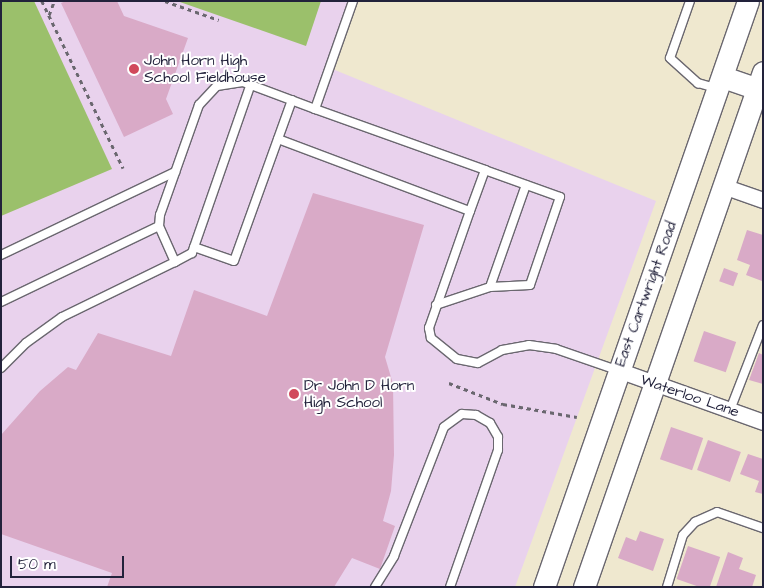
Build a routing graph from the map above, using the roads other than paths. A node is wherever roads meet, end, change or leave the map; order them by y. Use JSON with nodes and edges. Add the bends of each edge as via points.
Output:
{"nodes":[{"id":1,"x":353,"y":1,"type":"edge"},
{"id":2,"x":690,"y":1,"type":"edge"},
{"id":3,"x":748,"y":1,"type":"edge"},
{"id":4,"x":760,"y":80,"type":"edge"},
{"id":5,"x":720,"y":83,"type":"junction"},
{"id":6,"x":251,"y":84,"type":"junction"},
{"id":7,"x":292,"y":100,"type":"junction"},
{"id":8,"x":315,"y":109,"type":"junction"},
{"id":9,"x":278,"y":139,"type":"junction"},
{"id":10,"x":485,"y":170,"type":"junction"},
{"id":11,"x":175,"y":172,"type":"junction"},
{"id":12,"x":526,"y":185,"type":"junction"},
{"id":13,"x":723,"y":186,"type":"junction"},
{"id":14,"x":763,"y":200,"type":"edge"},
{"id":15,"x":470,"y":211,"type":"junction"},
{"id":16,"x":159,"y":226,"type":"junction"},
{"id":17,"x":194,"y":247,"type":"junction"},
{"id":18,"x":1,"y":255,"type":"edge"},
{"id":19,"x":175,"y":262,"type":"junction"},
{"id":20,"x":490,"y":287,"type":"junction"},
{"id":21,"x":1,"y":302,"type":"edge"},
{"id":22,"x":436,"y":306,"type":"junction"},
{"id":23,"x":763,"y":325,"type":"edge"},
{"id":24,"x":1,"y":368,"type":"edge"},
{"id":25,"x":618,"y":370,"type":"junction"},
{"id":26,"x":655,"y":384,"type":"junction"},
{"id":27,"x":730,"y":410,"type":"junction"},
{"id":28,"x":763,"y":422,"type":"edge"},
{"id":29,"x":763,"y":528,"type":"edge"},
{"id":30,"x":587,"y":586,"type":"edge"},
{"id":31,"x":375,"y":587,"type":"edge"},
{"id":32,"x":450,"y":587,"type":"edge"},
{"id":33,"x":544,"y":587,"type":"edge"},
{"id":34,"x":667,"y":587,"type":"edge"}],
"edges":[{"from":1,"to":8,"type":"lane"},
{"from":2,"to":5,"type":"lane","via":[[670,58],[698,82]]},
{"from":3,"to":5,"type":"main road","name":"East Cartwright Road"},
{"from":4,"to":5,"type":"main road"},
{"from":4,"to":13,"type":"main road"},
{"from":5,"to":25,"type":"main road","name":"East Cartwright Road"},
{"from":6,"to":7,"type":"lane"},
{"from":6,"to":11,"type":"lane","via":[[230,82],[207,94],[199,105]]},
{"from":6,"to":17,"type":"lane"},
{"from":7,"to":8,"type":"lane"},
{"from":7,"to":9,"type":"lane"},
{"from":8,"to":10,"type":"lane"},
{"from":9,"to":15,"type":"lane"},
{"from":9,"to":17,"type":"lane","via":[[234,261]]},
{"from":10,"to":12,"type":"lane"},
{"from":10,"to":15,"type":"lane"},
{"from":11,"to":16,"type":"lane"},
{"from":11,"to":18,"type":"lane"},
{"from":12,"to":20,"type":"lane"},
{"from":12,"to":20,"type":"lane","via":[[560,197],[530,285]]},
{"from":13,"to":14,"type":"street"},
{"from":13,"to":26,"type":"main road"},
{"from":15,"to":22,"type":"lane"},
{"from":16,"to":19,"type":"lane"},
{"from":16,"to":21,"type":"lane"},
{"from":17,"to":19,"type":"lane","via":[[192,253]]},
{"from":19,"to":24,"type":"lane","via":[[62,316],[26,343]]},
{"from":20,"to":22,"type":"lane"},
{"from":22,"to":25,"type":"lane","via":[[429,328],[431,338],[457,360],[478,363],[502,350],[529,345],[556,349]]},
{"from":23,"to":27,"type":"lane"},
{"from":25,"to":26,"type":"street","name":"Waterloo Lane"},
{"from":25,"to":33,"type":"main road","name":"East Cartwright Road"},
{"from":26,"to":27,"type":"street","name":"Waterloo Lane"},
{"from":26,"to":30,"type":"main road"},
{"from":27,"to":28,"type":"street","name":"Waterloo Lane"},
{"from":29,"to":34,"type":"lane","via":[[717,512],[695,522],[683,535]]},
{"from":31,"to":32,"type":"lane","via":[[394,556],[444,427],[462,414],[476,415],[490,423],[498,437],[498,450]]}]}
